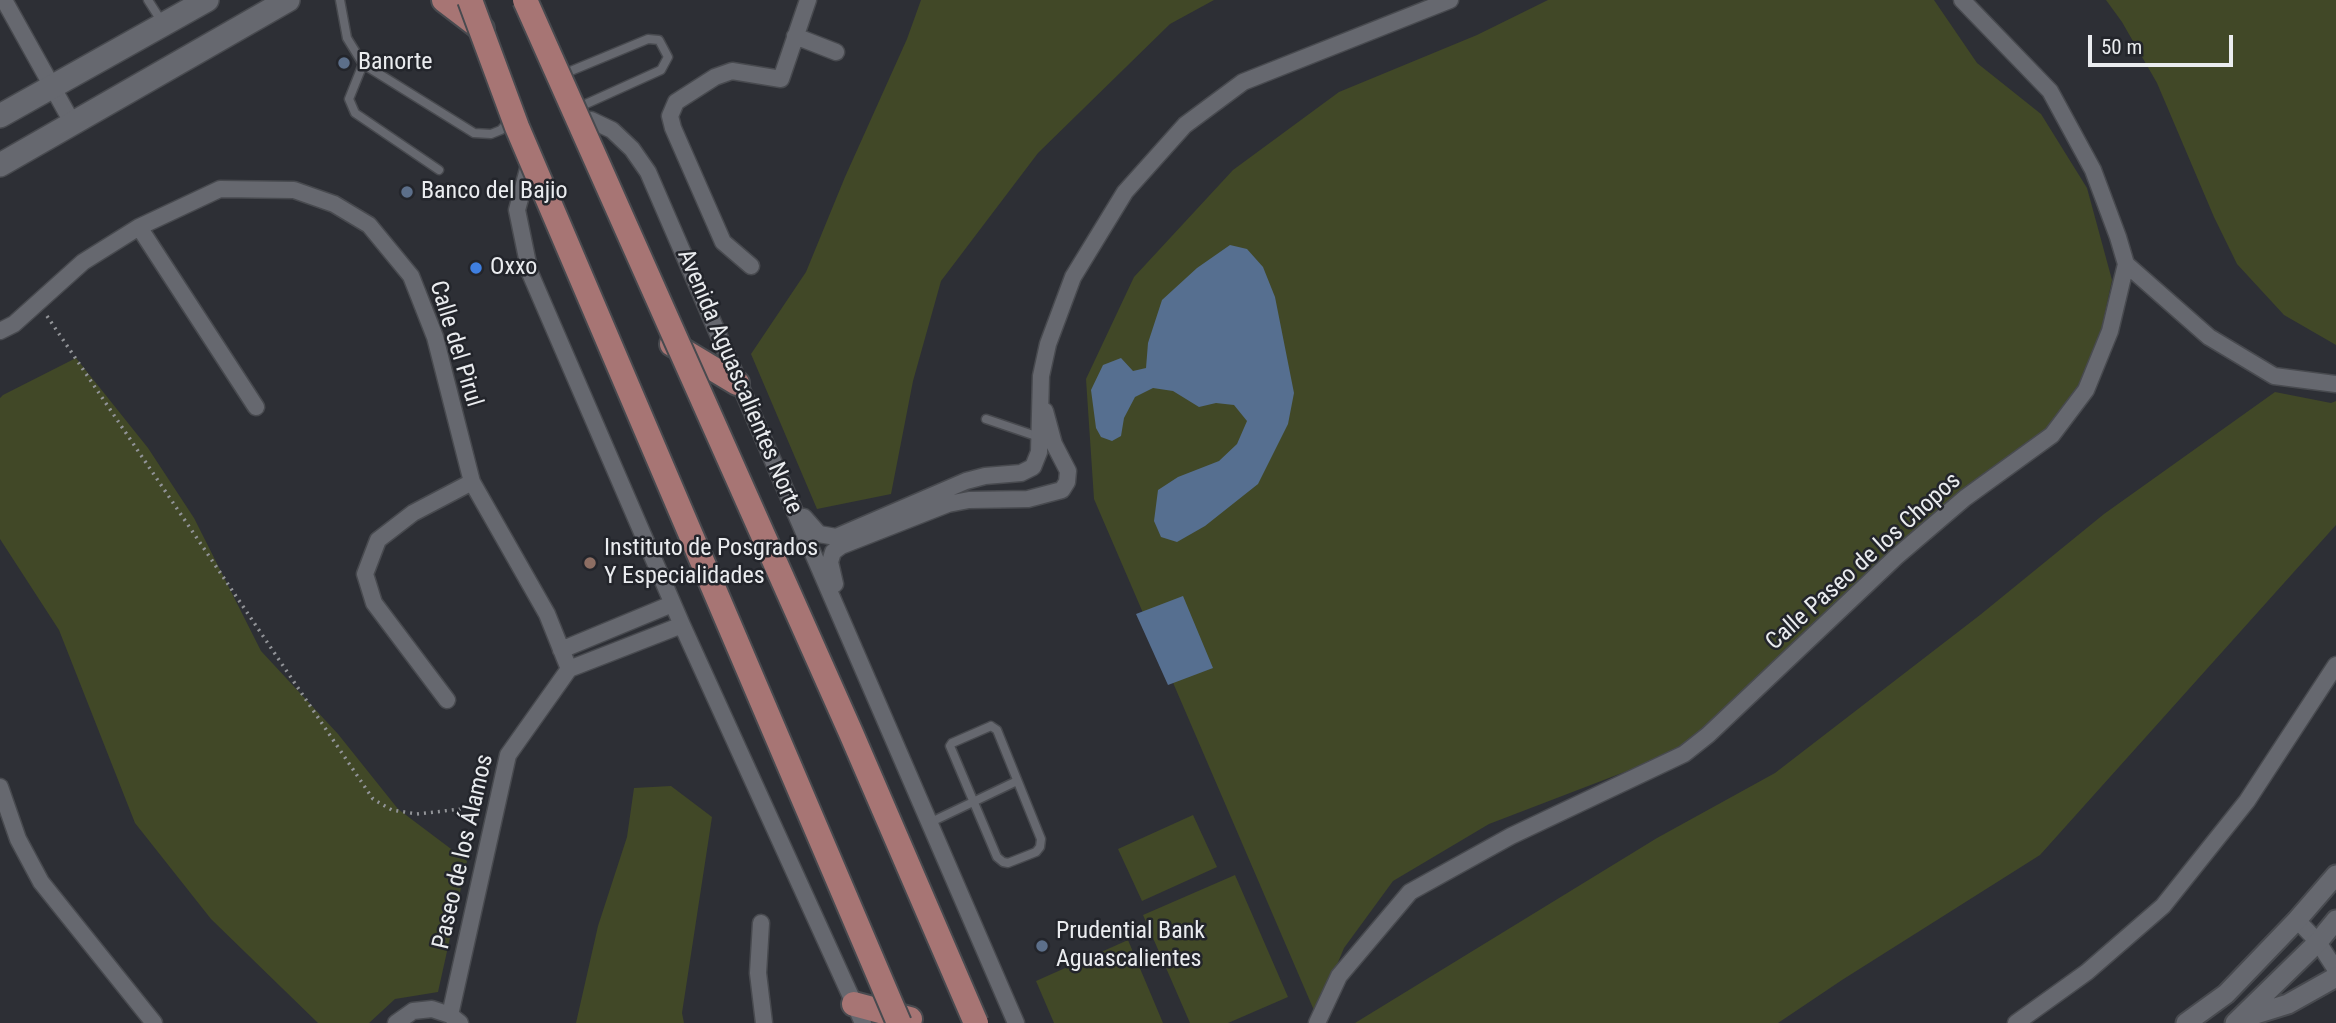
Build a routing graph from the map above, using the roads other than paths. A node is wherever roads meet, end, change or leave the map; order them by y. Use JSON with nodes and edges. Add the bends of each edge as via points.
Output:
{"nodes":[{"id":1,"x":4,"y":0,"type":"edge"},
{"id":2,"x":148,"y":0,"type":"edge"},
{"id":3,"x":207,"y":0,"type":"edge"},
{"id":4,"x":288,"y":0,"type":"edge"},
{"id":5,"x":341,"y":0,"type":"edge"},
{"id":6,"x":444,"y":0,"type":"edge"},
{"id":7,"x":469,"y":0,"type":"edge"},
{"id":8,"x":808,"y":0,"type":"edge"},
{"id":9,"x":1450,"y":0,"type":"edge"},
{"id":10,"x":1962,"y":0,"type":"edge"},
{"id":11,"x":529,"y":3,"type":"edge"},
{"id":12,"x":163,"y":25,"type":"junction"},
{"id":13,"x":482,"y":29,"type":"junction"},
{"id":14,"x":795,"y":36,"type":"junction"},
{"id":15,"x":836,"y":52,"type":"dead end"},
{"id":16,"x":363,"y":64,"type":"junction"},
{"id":17,"x":561,"y":75,"type":"junction"},
{"id":18,"x":52,"y":87,"type":"junction"},
{"id":19,"x":517,"y":113,"type":"junction"},
{"id":20,"x":576,"y":115,"type":"junction"},
{"id":21,"x":0,"y":116,"type":"edge"},
{"id":22,"x":73,"y":124,"type":"junction"},
{"id":23,"x":534,"y":149,"type":"junction"},
{"id":24,"x":0,"y":165,"type":"edge"},
{"id":25,"x":439,"y":170,"type":"dead end"},
{"id":26,"x":139,"y":227,"type":"junction"},
{"id":27,"x":2126,"y":264,"type":"junction"},
{"id":28,"x":751,"y":266,"type":"dead end"},
{"id":29,"x":0,"y":331,"type":"edge"},
{"id":30,"x":671,"y":344,"type":"junction"},
{"id":31,"x":737,"y":383,"type":"junction"},
{"id":32,"x":2336,"y":384,"type":"edge"},
{"id":33,"x":1040,"y":395,"type":"junction"},
{"id":34,"x":256,"y":407,"type":"dead end"},
{"id":35,"x":986,"y":419,"type":"dead end"},
{"id":36,"x":1038,"y":438,"type":"junction"},
{"id":37,"x":472,"y":482,"type":"junction"},
{"id":38,"x":790,"y":500,"type":"junction"},
{"id":39,"x":672,"y":604,"type":"junction"},
{"id":40,"x":682,"y":625,"type":"junction"},
{"id":41,"x":856,"y":648,"type":"junction"},
{"id":42,"x":561,"y":650,"type":"junction"},
{"id":43,"x":2336,"y":665,"type":"edge"},
{"id":44,"x":569,"y":669,"type":"junction"},
{"id":45,"x":447,"y":701,"type":"dead end"},
{"id":46,"x":1017,"y":781,"type":"junction"},
{"id":47,"x":0,"y":787,"type":"edge"},
{"id":48,"x":973,"y":802,"type":"junction"},
{"id":49,"x":929,"y":822,"type":"junction"},
{"id":50,"x":2336,"y":875,"type":"edge"},
{"id":51,"x":2297,"y":920,"type":"junction"},
{"id":52,"x":2336,"y":920,"type":"edge"},
{"id":53,"x":761,"y":923,"type":"dead end"},
{"id":54,"x":2318,"y":942,"type":"junction"},
{"id":55,"x":2336,"y":970,"type":"edge"},
{"id":56,"x":2336,"y":977,"type":"edge"},
{"id":57,"x":859,"y":1014,"type":"edge"},
{"id":58,"x":455,"y":1019,"type":"edge"},
{"id":59,"x":2239,"y":1021,"type":"edge"},
{"id":60,"x":907,"y":1022,"type":"edge"},
{"id":61,"x":154,"y":1023,"type":"edge"},
{"id":62,"x":396,"y":1023,"type":"edge"},
{"id":63,"x":764,"y":1023,"type":"edge"},
{"id":64,"x":974,"y":1023,"type":"edge"},
{"id":65,"x":1016,"y":1023,"type":"edge"},
{"id":66,"x":1317,"y":1023,"type":"edge"},
{"id":67,"x":2016,"y":1023,"type":"edge"},
{"id":68,"x":2186,"y":1023,"type":"edge"}],
"edges":[{"from":1,"to":18,"type":"street"},
{"from":2,"to":12,"type":"lane"},
{"from":3,"to":12,"type":"main road"},
{"from":4,"to":22,"type":"main road"},
{"from":5,"to":16,"type":"lane","via":[[347,38]]},
{"from":6,"to":13,"type":"main road"},
{"from":7,"to":13,"type":"main road"},
{"from":7,"to":60,"type":"main road","bridge":true,"via":[[517,127],[804,805]]},
{"from":8,"to":14,"type":"street"},
{"from":9,"to":33,"type":"street","via":[[1243,82],[1185,125],[1125,192],[1073,276],[1048,344]]},
{"from":10,"to":27,"type":"street","via":[[2050,91],[2093,170]]},
{"from":11,"to":17,"type":"main road","name":"Avenida Aguascalientes Norte"},
{"from":11,"to":64,"type":"main road","bridge":true,"via":[[846,720]]},
{"from":12,"to":18,"type":"main road"},
{"from":13,"to":19,"type":"main road"},
{"from":14,"to":15,"type":"street"},
{"from":14,"to":28,"type":"street","via":[[780,79],[732,71],[677,102],[670,116],[723,242]]},
{"from":16,"to":19,"type":"lane","via":[[474,133],[501,130]]},
{"from":16,"to":25,"type":"lane","via":[[349,99],[355,113]]},
{"from":17,"to":20,"type":"main road","name":"Avenida Aguascalientes Norte"},
{"from":17,"to":20,"type":"lane","via":[[648,38],[659,40],[668,57],[661,70]]},
{"from":18,"to":21,"type":"main road"},
{"from":18,"to":22,"type":"street"},
{"from":19,"to":23,"type":"main road"},
{"from":20,"to":30,"type":"main road","name":"Avenida Aguascalientes Norte"},
{"from":20,"to":31,"type":"street","name":"Avenida Aguascalientes Norte","via":[[612,130],[648,172]]},
{"from":22,"to":24,"type":"main road"},
{"from":23,"to":39,"type":"street","via":[[517,210],[530,273]]},
{"from":23,"to":60,"type":"main road"},
{"from":26,"to":29,"type":"street","name":"Calle del Pirul","via":[[83,262],[14,324]]},
{"from":26,"to":34,"type":"street"},
{"from":26,"to":37,"type":"street","name":"Calle del Pirul","via":[[220,189],[294,190],[334,204],[369,225],[411,276],[435,337]]},
{"from":27,"to":32,"type":"street","via":[[2209,337],[2274,376]]},
{"from":27,"to":66,"type":"street","name":"Calle Paseo de los Chopos","via":[[2110,331],[2086,390],[2052,435],[1965,498],[1896,557],[1684,754],[1511,836],[1410,892],[1339,976]]},
{"from":30,"to":31,"type":"main road"},
{"from":30,"to":64,"type":"main road","name":"Avenida Aguascalientes Norte"},
{"from":31,"to":38,"type":"street","name":"Avenida Aguascalientes Norte"},
{"from":33,"to":36,"type":"street"},
{"from":33,"to":41,"type":"street","via":[[1054,444],[1068,471],[1062,490],[1028,499],[948,504],[834,552],[831,571]]},
{"from":35,"to":36,"type":"lane"},
{"from":36,"to":38,"type":"street","via":[[1038,457],[1027,470],[966,481],[836,537],[815,531]]},
{"from":37,"to":42,"type":"street","name":"Calle del Pirul","via":[[547,614]]},
{"from":37,"to":45,"type":"street","via":[[413,513],[379,540],[365,574],[374,603]]},
{"from":38,"to":41,"type":"street","name":"Avenida Aguascalientes Norte"},
{"from":39,"to":40,"type":"street"},
{"from":39,"to":42,"type":"street"},
{"from":40,"to":44,"type":"street"},
{"from":40,"to":57,"type":"street"},
{"from":41,"to":49,"type":"street","name":"Avenida Aguascalientes Norte"},
{"from":42,"to":44,"type":"street","name":"Calle del Pirul"},
{"from":43,"to":67,"type":"street","via":[[2247,801],[2164,906],[2087,972]]},
{"from":44,"to":58,"type":"street","name":"Paseo de los Álamos","via":[[508,755]]},
{"from":46,"to":48,"type":"lane"},
{"from":46,"to":48,"type":"lane","via":[[995,727],[951,743],[950,751]]},
{"from":46,"to":48,"type":"lane","via":[[1041,839],[1036,852],[1003,862]]},
{"from":47,"to":61,"type":"street","via":[[18,839],[41,882]]},
{"from":48,"to":49,"type":"lane"},
{"from":49,"to":65,"type":"street","name":"Avenida Aguascalientes Norte"},
{"from":50,"to":51,"type":"street"},
{"from":51,"to":54,"type":"street"},
{"from":51,"to":68,"type":"street","via":[[2226,994]]},
{"from":52,"to":54,"type":"street"},
{"from":53,"to":63,"type":"street","via":[[758,973]]},
{"from":54,"to":55,"type":"street"},
{"from":54,"to":59,"type":"street"},
{"from":56,"to":59,"type":"street","via":[[2288,1004]]},
{"from":57,"to":60,"type":"main road"},
{"from":58,"to":62,"type":"street","name":"Paseo de los Álamos","via":[[432,1009],[413,1011]]}]}
